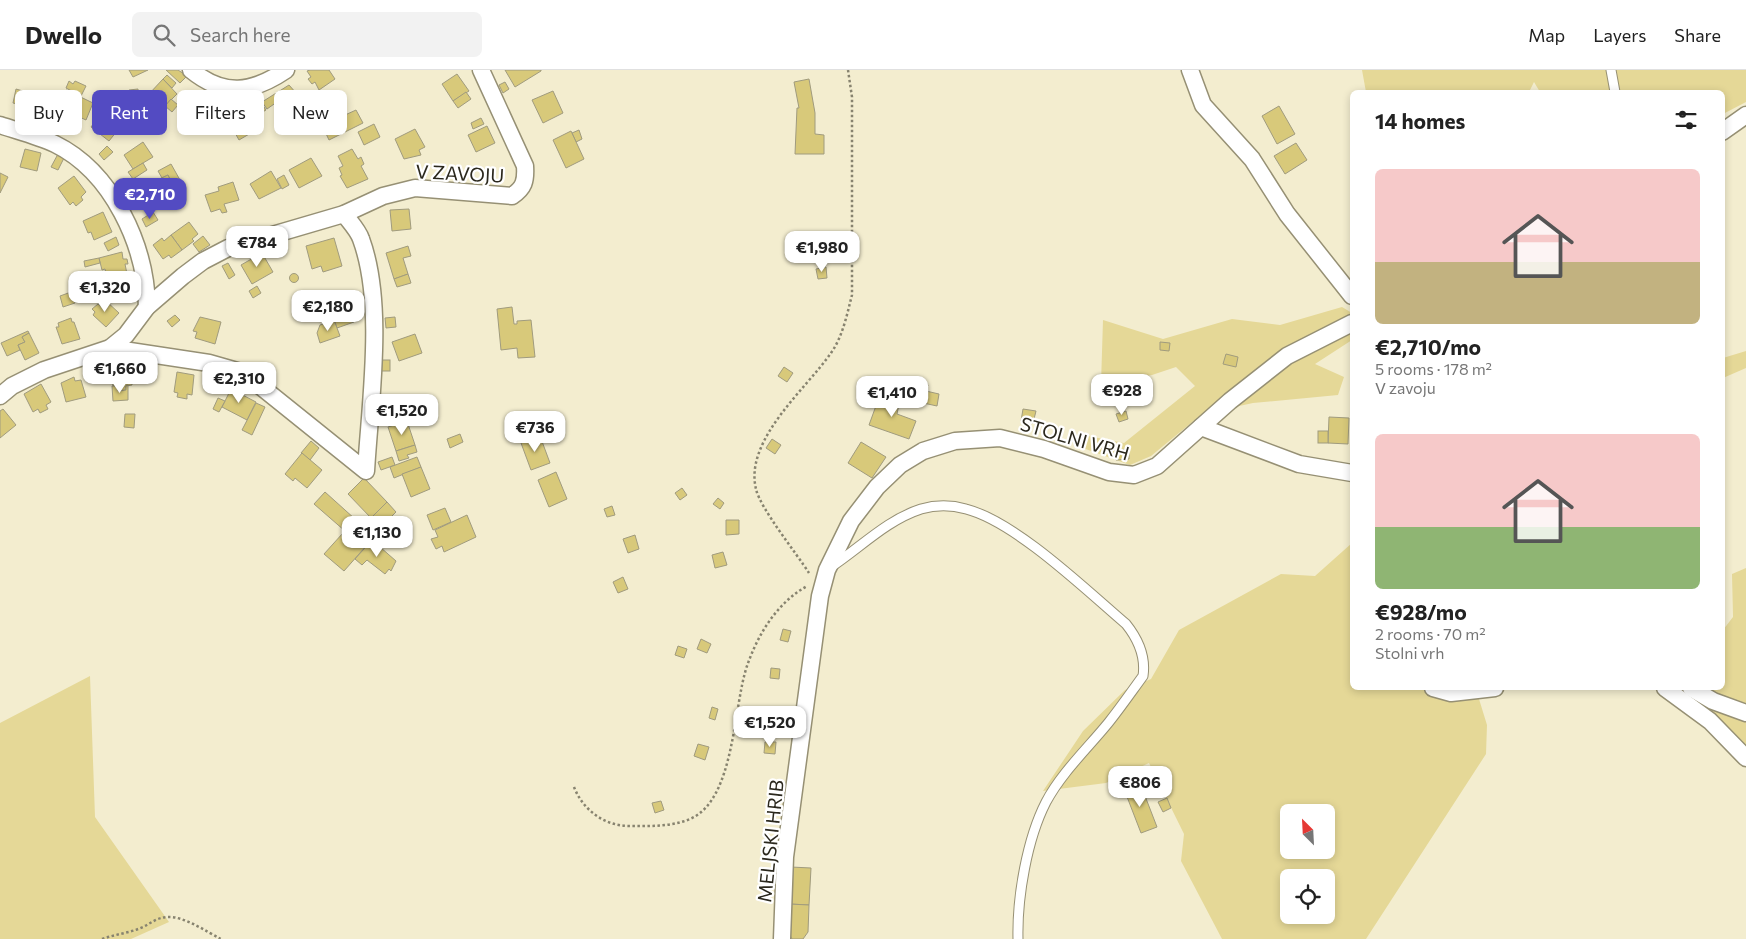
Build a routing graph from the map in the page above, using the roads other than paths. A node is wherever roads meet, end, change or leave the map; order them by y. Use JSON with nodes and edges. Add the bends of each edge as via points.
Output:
{"nodes":[{"id":1,"x":190,"y":70,"type":"edge"},
{"id":2,"x":286,"y":70,"type":"edge"},
{"id":3,"x":480,"y":70,"type":"edge"},
{"id":4,"x":1190,"y":70,"type":"edge"},
{"id":5,"x":1612,"y":70,"type":"edge"},
{"id":6,"x":1615,"y":90,"type":"edge"},
{"id":7,"x":1746,"y":115,"type":"edge"},
{"id":8,"x":0,"y":125,"type":"edge"},
{"id":9,"x":1725,"y":130,"type":"edge"},
{"id":10,"x":344,"y":214,"type":"junction"},
{"id":11,"x":1350,"y":294,"type":"edge"},
{"id":12,"x":147,"y":307,"type":"junction"},
{"id":13,"x":1350,"y":324,"type":"edge"},
{"id":14,"x":110,"y":348,"type":"junction"},
{"id":15,"x":0,"y":396,"type":"edge"},
{"id":16,"x":1201,"y":427,"type":"junction"},
{"id":17,"x":1350,"y":472,"type":"edge"},
{"id":18,"x":827,"y":570,"type":"junction"},
{"id":19,"x":1440,"y":690,"type":"edge"},
{"id":20,"x":1478,"y":690,"type":"edge"},
{"id":21,"x":1668,"y":690,"type":"edge"},
{"id":22,"x":1694,"y":690,"type":"edge"},
{"id":23,"x":1746,"y":713,"type":"edge"},
{"id":24,"x":1746,"y":758,"type":"edge"},
{"id":25,"x":782,"y":939,"type":"edge"},
{"id":26,"x":1018,"y":939,"type":"edge"}],
"edges":[{"from":1,"to":2,"type":"street","via":[[207,82],[229,89],[252,88]]},
{"from":3,"to":10,"type":"street","name":"V ZAVOJU","via":[[525,166],[526,180],[520,191],[512,196],[415,188],[383,196]]},
{"from":4,"to":11,"type":"street","via":[[1203,105],[1252,159],[1298,230]]},
{"from":5,"to":6,"type":"lane"},
{"from":7,"to":9,"type":"street"},
{"from":8,"to":12,"type":"street","via":[[54,144],[81,160],[101,179],[117,204],[140,258],[147,284]]},
{"from":10,"to":12,"type":"street","name":"V ZAVOJU","via":[[228,248],[196,266]]},
{"from":10,"to":14,"type":"street","name":"V ZAVOJU","via":[[361,237],[370,272],[373,326],[366,471],[244,374],[209,363]]},
{"from":12,"to":14,"type":"street","name":"V ZAVOJU"},
{"from":13,"to":16,"type":"street","name":"STOLNI VRH","via":[[1286,356]]},
{"from":14,"to":15,"type":"street","name":"V ZAVOJU","via":[[44,370],[12,386]]},
{"from":16,"to":17,"type":"street","via":[[1299,464]]},
{"from":16,"to":18,"type":"street","name":"STOLNI VRH","via":[[1157,466],[1134,475],[1109,472],[1044,449],[1000,438],[954,441],[923,451],[900,465],[877,487],[851,522]]},
{"from":18,"to":25,"type":"street","name":"MELJSKI HRIB","via":[[815,623],[804,729],[785,857]]},
{"from":18,"to":26,"type":"lane","via":[[903,517],[922,509],[942,506],[965,508],[1024,540],[1126,624],[1142,649],[1143,676],[1060,782],[1034,826]]},
{"from":19,"to":20,"type":"street","via":[[1451,693]]},
{"from":21,"to":24,"type":"street","via":[[1710,721]]},
{"from":22,"to":23,"type":"street"}]}
